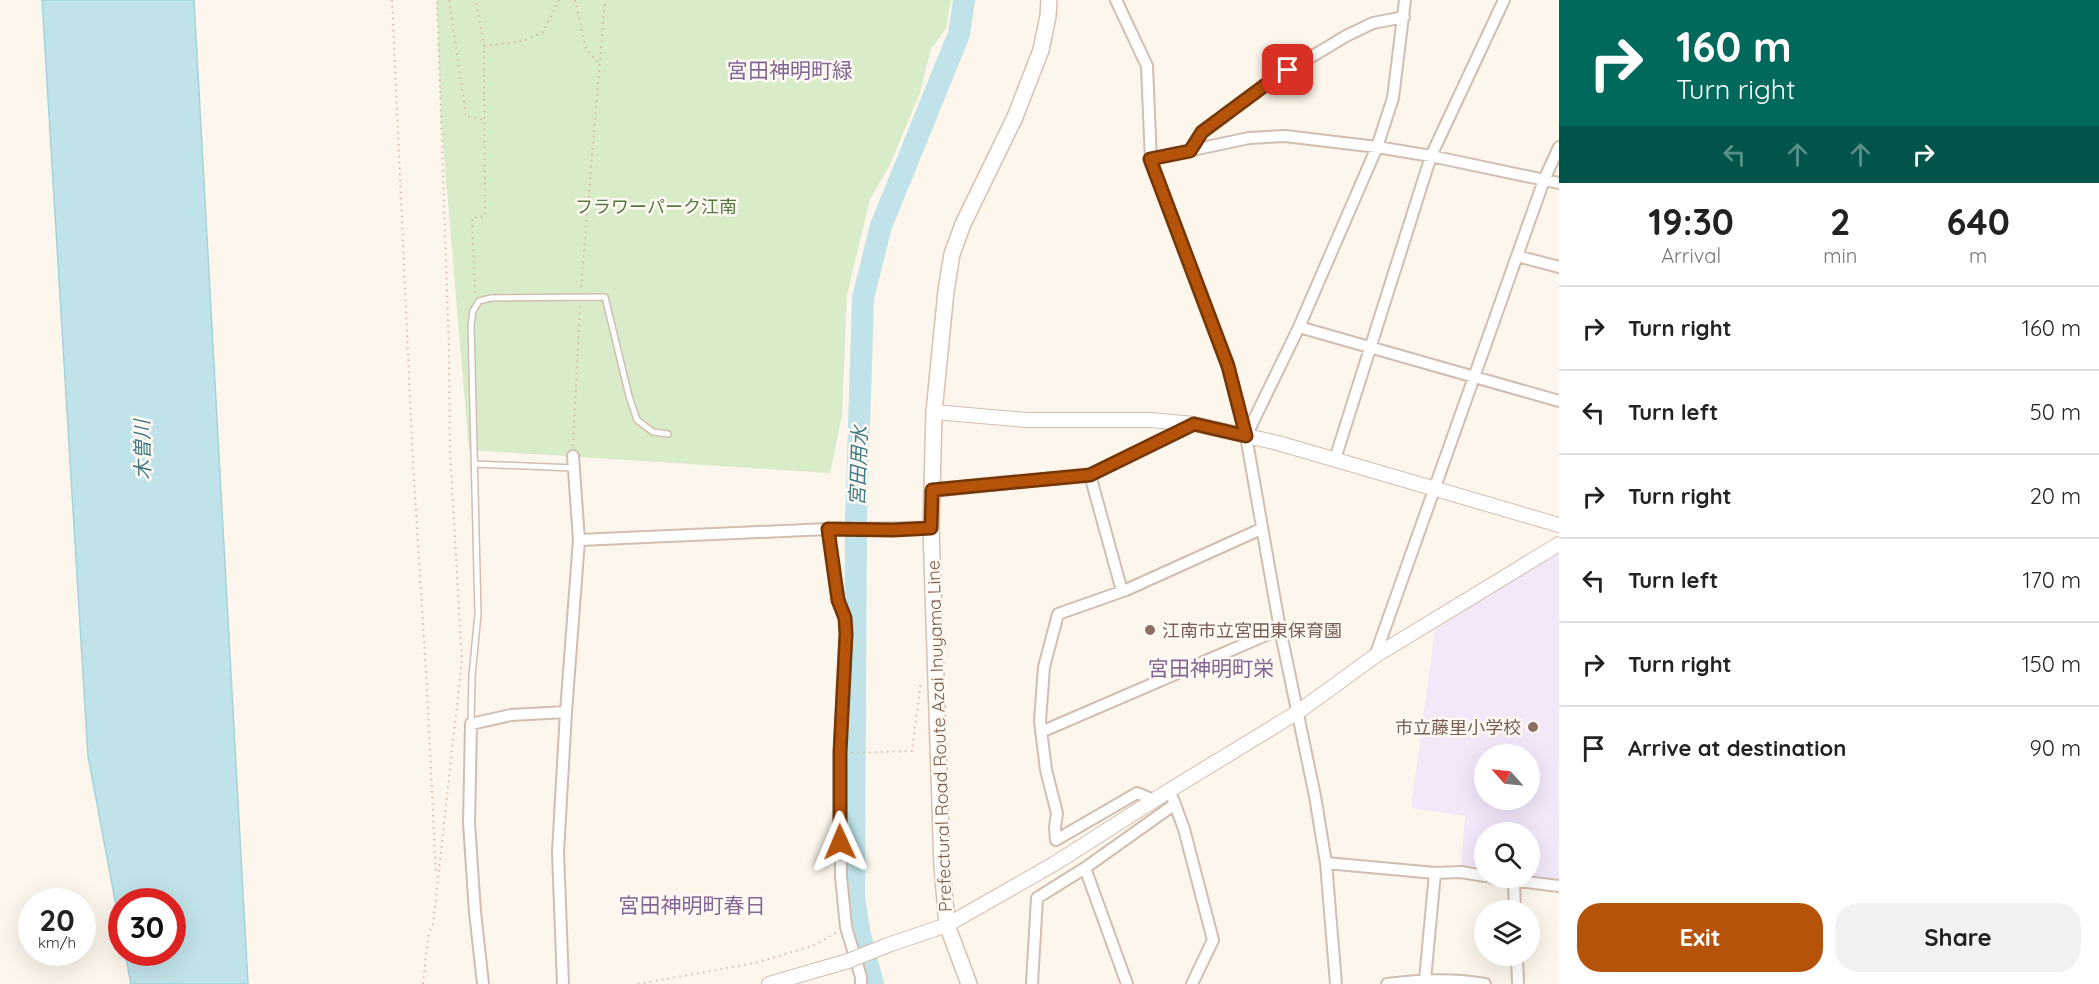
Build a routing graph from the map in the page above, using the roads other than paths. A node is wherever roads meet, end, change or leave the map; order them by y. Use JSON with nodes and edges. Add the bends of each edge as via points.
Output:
{"nodes":[{"id":1,"x":1049,"y":0,"type":"edge"},
{"id":2,"x":1116,"y":0,"type":"edge"},
{"id":3,"x":1405,"y":0,"type":"edge"},
{"id":4,"x":1504,"y":0,"type":"edge"},
{"id":5,"x":1404,"y":17,"type":"junction"},
{"id":6,"x":1377,"y":147,"type":"junction"},
{"id":7,"x":1559,"y":147,"type":"edge"},
{"id":8,"x":1190,"y":151,"type":"junction"},
{"id":9,"x":1431,"y":156,"type":"junction"},
{"id":10,"x":1150,"y":159,"type":"junction"},
{"id":11,"x":1544,"y":180,"type":"junction"},
{"id":12,"x":1559,"y":183,"type":"edge"},
{"id":13,"x":1517,"y":256,"type":"junction"},
{"id":14,"x":1559,"y":267,"type":"edge"},
{"id":15,"x":1299,"y":327,"type":"junction"},
{"id":16,"x":1371,"y":346,"type":"junction"},
{"id":17,"x":1475,"y":376,"type":"junction"},
{"id":18,"x":1559,"y":401,"type":"edge"},
{"id":19,"x":934,"y":412,"type":"junction"},
{"id":20,"x":1194,"y":424,"type":"junction"},
{"id":21,"x":668,"y":434,"type":"dead end"},
{"id":22,"x":1246,"y":436,"type":"junction"},
{"id":23,"x":573,"y":456,"type":"road end"},
{"id":24,"x":1335,"y":459,"type":"junction"},
{"id":25,"x":474,"y":464,"type":"junction"},
{"id":26,"x":574,"y":468,"type":"junction"},
{"id":27,"x":1090,"y":475,"type":"junction"},
{"id":28,"x":1436,"y":488,"type":"junction"},
{"id":29,"x":932,"y":490,"type":"junction"},
{"id":30,"x":1559,"y":525,"type":"edge"},
{"id":31,"x":931,"y":528,"type":"junction"},
{"id":32,"x":828,"y":529,"type":"junction"},
{"id":33,"x":1261,"y":529,"type":"junction"},
{"id":34,"x":579,"y":540,"type":"junction"},
{"id":35,"x":1559,"y":544,"type":"edge"},
{"id":36,"x":1122,"y":591,"type":"junction"},
{"id":37,"x":1280,"y":629,"type":"junction"},
{"id":38,"x":1375,"y":656,"type":"junction"},
{"id":39,"x":566,"y":712,"type":"junction"},
{"id":40,"x":1298,"y":712,"type":"junction"},
{"id":41,"x":471,"y":724,"type":"junction"},
{"id":42,"x":1041,"y":732,"type":"junction"},
{"id":43,"x":1169,"y":791,"type":"junction"},
{"id":44,"x":1154,"y":800,"type":"junction"},
{"id":45,"x":1175,"y":804,"type":"junction"},
{"id":46,"x":1326,"y":863,"type":"junction"},
{"id":47,"x":1085,"y":868,"type":"junction"},
{"id":48,"x":1435,"y":873,"type":"junction"},
{"id":49,"x":1474,"y":874,"type":"edge"},
{"id":50,"x":1540,"y":884,"type":"edge"},
{"id":51,"x":1559,"y":886,"type":"edge"},
{"id":52,"x":947,"y":925,"type":"junction"},
{"id":53,"x":1517,"y":966,"type":"edge"},
{"id":54,"x":1426,"y":982,"type":"edge"},
{"id":55,"x":483,"y":984,"type":"edge"},
{"id":56,"x":563,"y":984,"type":"edge"},
{"id":57,"x":769,"y":984,"type":"edge"},
{"id":58,"x":861,"y":984,"type":"edge"},
{"id":59,"x":969,"y":984,"type":"edge"},
{"id":60,"x":1032,"y":984,"type":"edge"},
{"id":61,"x":1127,"y":984,"type":"edge"},
{"id":62,"x":1192,"y":984,"type":"edge"},
{"id":63,"x":1336,"y":984,"type":"edge"},
{"id":64,"x":1387,"y":984,"type":"edge"},
{"id":65,"x":1485,"y":984,"type":"edge"},
{"id":66,"x":1518,"y":984,"type":"edge"}],
"edges":[{"from":1,"to":19,"type":"main road","name":"Prefectural Road Route Azai Inuyama Line","via":[[1041,50],[952,254]]},
{"from":2,"to":10,"type":"street","via":[[1146,66]]},
{"from":3,"to":5,"type":"street"},
{"from":4,"to":9,"type":"street"},
{"from":5,"to":6,"type":"street","via":[[1393,98]]},
{"from":5,"to":8,"type":"street","via":[[1373,23],[1346,36],[1268,83],[1202,132]]},
{"from":6,"to":8,"type":"street","via":[[1285,136],[1249,138]]},
{"from":6,"to":9,"type":"street"},
{"from":6,"to":15,"type":"street"},
{"from":7,"to":11,"type":"street"},
{"from":8,"to":10,"type":"street"},
{"from":9,"to":11,"type":"street"},
{"from":9,"to":16,"type":"street"},
{"from":10,"to":22,"type":"street","via":[[1228,366]]},
{"from":11,"to":12,"type":"street"},
{"from":11,"to":13,"type":"street"},
{"from":13,"to":14,"type":"street"},
{"from":13,"to":17,"type":"street"},
{"from":15,"to":16,"type":"street"},
{"from":15,"to":22,"type":"street"},
{"from":16,"to":17,"type":"street"},
{"from":16,"to":24,"type":"street"},
{"from":17,"to":18,"type":"street"},
{"from":17,"to":28,"type":"street"},
{"from":19,"to":20,"type":"street","via":[[1026,420]]},
{"from":19,"to":29,"type":"main road","name":"Prefectural Road Route Azai Inuyama Line"},
{"from":20,"to":22,"type":"street"},
{"from":20,"to":27,"type":"street"},
{"from":21,"to":25,"type":"lane","via":[[653,432],[637,420],[604,297],[492,298],[479,302],[473,310],[471,325]]},
{"from":22,"to":24,"type":"street"},
{"from":22,"to":33,"type":"street"},
{"from":23,"to":26,"type":"street"},
{"from":24,"to":28,"type":"street"},
{"from":25,"to":26,"type":"lane"},
{"from":25,"to":41,"type":"lane","via":[[478,614]]},
{"from":26,"to":34,"type":"street"},
{"from":27,"to":29,"type":"street"},
{"from":27,"to":36,"type":"street"},
{"from":28,"to":30,"type":"street"},
{"from":28,"to":38,"type":"street"},
{"from":29,"to":31,"type":"main road","name":"Prefectural Road Route Azai Inuyama Line"},
{"from":31,"to":32,"type":"street"},
{"from":31,"to":52,"type":"main road","name":"Prefectural Road Route Azai Inuyama Line"},
{"from":32,"to":34,"type":"street"},
{"from":32,"to":58,"type":"street","via":[[846,634],[840,773],[841,876],[846,927]]},
{"from":33,"to":36,"type":"street"},
{"from":33,"to":37,"type":"street"},
{"from":34,"to":39,"type":"street"},
{"from":35,"to":38,"type":"street"},
{"from":36,"to":42,"type":"street","via":[[1058,614],[1044,667]]},
{"from":37,"to":40,"type":"street"},
{"from":37,"to":42,"type":"street"},
{"from":38,"to":40,"type":"street"},
{"from":39,"to":41,"type":"street","via":[[511,715]]},
{"from":39,"to":56,"type":"street","via":[[558,852]]},
{"from":40,"to":43,"type":"street"},
{"from":40,"to":46,"type":"street"},
{"from":41,"to":55,"type":"street","via":[[469,823]]},
{"from":42,"to":44,"type":"street","via":[[1057,813],[1056,840],[1137,793]]},
{"from":43,"to":44,"type":"street"},
{"from":43,"to":45,"type":"street"},
{"from":44,"to":52,"type":"street","via":[[1054,864]]},
{"from":45,"to":47,"type":"street"},
{"from":45,"to":62,"type":"street","via":[[1213,940]]},
{"from":46,"to":48,"type":"street"},
{"from":46,"to":63,"type":"street"},
{"from":47,"to":60,"type":"street","via":[[1037,898]]},
{"from":47,"to":61,"type":"street"},
{"from":48,"to":49,"type":"street"},
{"from":48,"to":54,"type":"street"},
{"from":50,"to":51,"type":"street"},
{"from":52,"to":57,"type":"street","bridge":true,"via":[[848,961]]},
{"from":52,"to":59,"type":"main road","name":"Prefectural Road Route Azai Inuyama Line"},
{"from":53,"to":66,"type":"street"},
{"from":54,"to":64,"type":"street"},
{"from":54,"to":65,"type":"street","via":[[1461,980]]}]}
